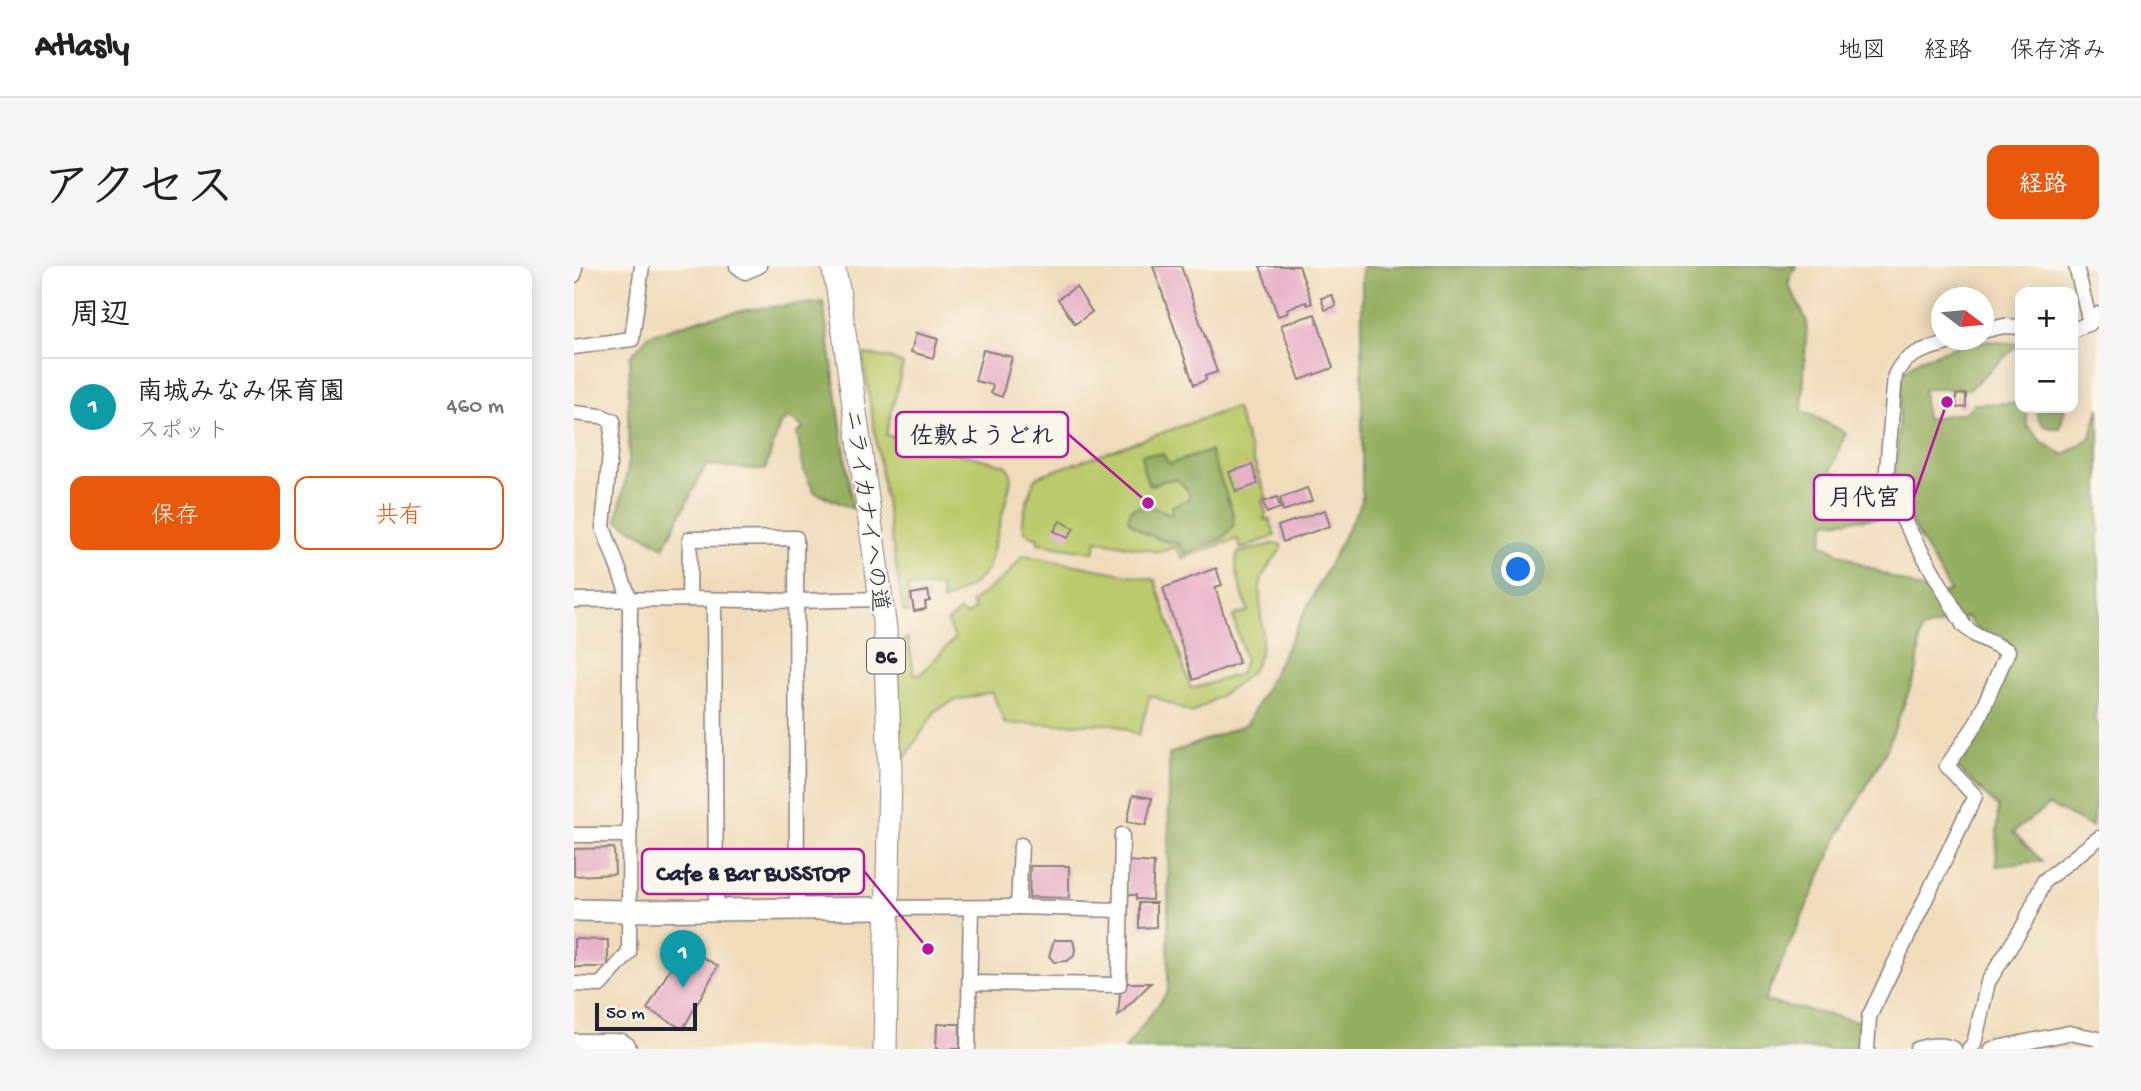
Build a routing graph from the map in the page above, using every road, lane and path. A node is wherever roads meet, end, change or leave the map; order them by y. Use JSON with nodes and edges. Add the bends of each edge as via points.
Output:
{"nodes":[{"id":1,"x":575,"y":266,"type":"edge"},
{"id":2,"x":642,"y":266,"type":"edge"},
{"id":3,"x":737,"y":266,"type":"edge"},
{"id":4,"x":760,"y":266,"type":"edge"},
{"id":5,"x":832,"y":266,"type":"edge"},
{"id":6,"x":2076,"y":266,"type":"edge"},
{"id":7,"x":574,"y":275,"type":"edge"},
{"id":8,"x":2094,"y":319,"type":"edge"},
{"id":9,"x":2015,"y":327,"type":"edge"},
{"id":10,"x":2078,"y":327,"type":"edge"},
{"id":11,"x":1994,"y":328,"type":"edge"},
{"id":12,"x":574,"y":347,"type":"edge"},
{"id":13,"x":1931,"y":349,"type":"edge"},
{"id":14,"x":574,"y":413,"type":"edge"},
{"id":15,"x":689,"y":599,"type":"junction"},
{"id":16,"x":881,"y":599,"type":"junction"},
{"id":17,"x":574,"y":600,"type":"edge"},
{"id":18,"x":630,"y":600,"type":"junction"},
{"id":19,"x":714,"y":600,"type":"junction"},
{"id":20,"x":796,"y":601,"type":"junction"},
{"id":21,"x":574,"y":835,"type":"edge"},
{"id":22,"x":629,"y":835,"type":"junction"},
{"id":23,"x":1122,"y":835,"type":"dead end"},
{"id":24,"x":2099,"y":838,"type":"edge"},
{"id":25,"x":1021,"y":845,"type":"dead end"},
{"id":26,"x":1018,"y":907,"type":"junction"},
{"id":27,"x":886,"y":908,"type":"junction"},
{"id":28,"x":574,"y":909,"type":"edge"},
{"id":29,"x":797,"y":909,"type":"junction"},
{"id":30,"x":971,"y":909,"type":"junction"},
{"id":31,"x":716,"y":910,"type":"junction"},
{"id":32,"x":1120,"y":910,"type":"junction"},
{"id":33,"x":629,"y":911,"type":"junction"},
{"id":34,"x":970,"y":983,"type":"junction"},
{"id":35,"x":574,"y":984,"type":"edge"},
{"id":36,"x":2099,"y":1039,"type":"edge"},
{"id":37,"x":574,"y":1041,"type":"edge"},
{"id":38,"x":629,"y":1049,"type":"edge"},
{"id":39,"x":885,"y":1049,"type":"edge"},
{"id":40,"x":968,"y":1049,"type":"edge"},
{"id":41,"x":1867,"y":1049,"type":"edge"},
{"id":42,"x":1917,"y":1049,"type":"edge"},
{"id":43,"x":1954,"y":1049,"type":"edge"},
{"id":44,"x":1969,"y":1049,"type":"edge"},
{"id":45,"x":1992,"y":1049,"type":"edge"}],
"edges":[{"from":1,"to":7,"type":"street"},
{"from":2,"to":12,"type":"street","via":[[632,339]]},
{"from":3,"to":4,"type":"street","via":[[745,272]]},
{"from":5,"to":16,"type":"main road","name":"ニライカナイへの道","number":"86"},
{"from":6,"to":8,"type":"street"},
{"from":8,"to":10,"type":"street"},
{"from":9,"to":11,"type":"street"},
{"from":13,"to":41,"type":"street","via":[[1909,357],[1895,376],[1886,481],[1893,502],[1964,626],[2008,651],[1976,724],[1947,765],[1975,796],[1869,1017]]},
{"from":14,"to":18,"type":"street","via":[[613,421],[603,527]]},
{"from":15,"to":18,"type":"street"},
{"from":15,"to":19,"type":"street"},
{"from":15,"to":20,"type":"street","via":[[690,539],[796,538]]},
{"from":16,"to":20,"type":"street"},
{"from":16,"to":27,"type":"main road","name":"ニライカナイへの道","number":"86","via":[[889,734]]},
{"from":17,"to":18,"type":"street"},
{"from":18,"to":22,"type":"street"},
{"from":19,"to":20,"type":"street"},
{"from":19,"to":31,"type":"street"},
{"from":20,"to":29,"type":"street"},
{"from":21,"to":22,"type":"street"},
{"from":22,"to":33,"type":"street"},
{"from":23,"to":32,"type":"street"},
{"from":24,"to":44,"type":"street","via":[[2044,881],[2024,925],[1987,982],[1974,1044]]},
{"from":25,"to":26,"type":"street"},
{"from":26,"to":30,"type":"street"},
{"from":26,"to":32,"type":"street"},
{"from":27,"to":29,"type":"street"},
{"from":27,"to":30,"type":"street"},
{"from":27,"to":39,"type":"main road","name":"ニライカナイへの道","number":"86"},
{"from":28,"to":33,"type":"street"},
{"from":29,"to":31,"type":"street"},
{"from":30,"to":34,"type":"street"},
{"from":31,"to":33,"type":"street"},
{"from":32,"to":34,"type":"street","via":[[1119,985]]},
{"from":33,"to":35,"type":"street","via":[[629,953],[600,985]]},
{"from":34,"to":40,"type":"street"},
{"from":36,"to":45,"type":"street","via":[[2069,1033]]},
{"from":37,"to":38,"type":"street","via":[[622,1041]]},
{"from":42,"to":43,"type":"street"}]}
